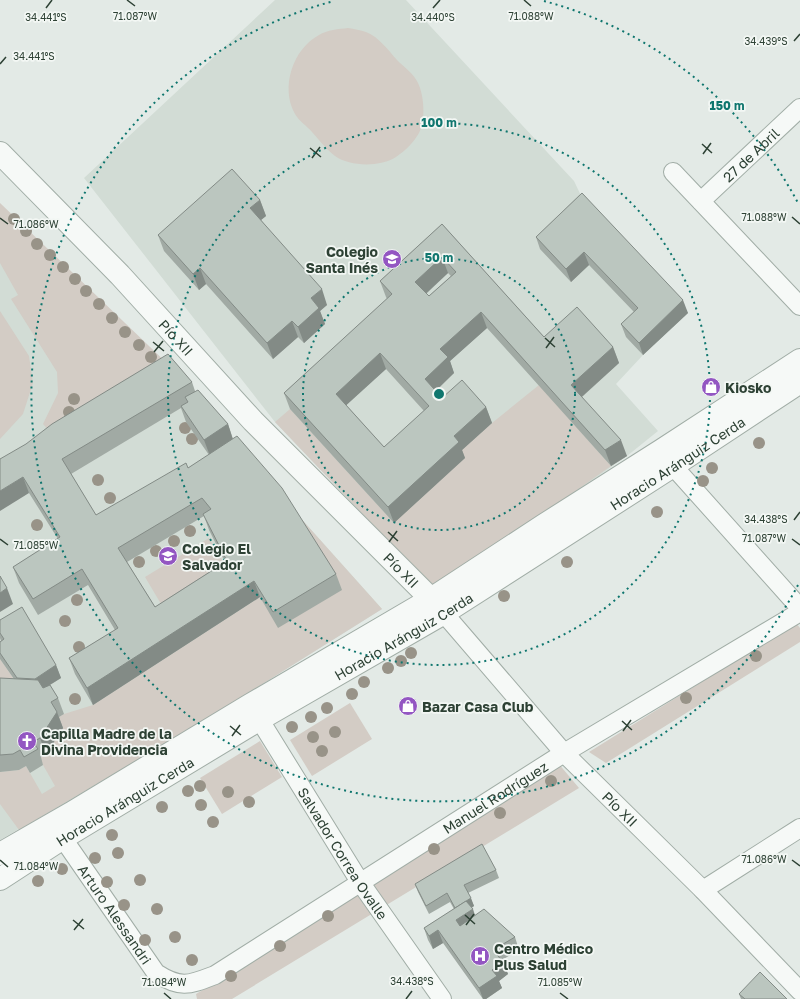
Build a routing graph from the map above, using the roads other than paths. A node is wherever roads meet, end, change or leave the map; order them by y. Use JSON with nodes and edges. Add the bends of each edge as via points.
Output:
{"nodes":[{"id":1,"x":800,"y":108,"type":"edge"},
{"id":2,"x":0,"y":153,"type":"edge"},
{"id":3,"x":672,"y":172,"type":"dead end"},
{"id":4,"x":701,"y":201,"type":"junction"},
{"id":5,"x":800,"y":306,"type":"edge"},
{"id":6,"x":800,"y":360,"type":"edge"},
{"id":7,"x":800,"y":382,"type":"edge"},
{"id":8,"x":667,"y":458,"type":"junction"},
{"id":9,"x":438,"y":606,"type":"junction"},
{"id":10,"x":800,"y":608,"type":"edge"},
{"id":11,"x":800,"y":612,"type":"edge"},
{"id":12,"x":255,"y":712,"type":"junction"},
{"id":13,"x":564,"y":753,"type":"junction"},
{"id":14,"x":800,"y":828,"type":"edge"},
{"id":15,"x":58,"y":831,"type":"junction"},
{"id":16,"x":0,"y":854,"type":"edge"},
{"id":17,"x":0,"y":880,"type":"edge"},
{"id":18,"x":360,"y":882,"type":"junction"},
{"id":19,"x":703,"y":890,"type":"junction"},
{"id":20,"x":192,"y":984,"type":"joint"},
{"id":21,"x":800,"y":991,"type":"edge"},
{"id":22,"x":442,"y":999,"type":"edge"}],
"edges":[{"from":1,"to":4,"type":"street","name":"27 de Abril"},
{"from":2,"to":9,"type":"street","name":"Pío XII","via":[[120,275],[253,421]]},
{"from":3,"to":4,"type":"street"},
{"from":4,"to":5,"type":"street"},
{"from":6,"to":8,"type":"street","name":"Horacio Aránguiz Cerda"},
{"from":7,"to":8,"type":"street","name":"Horacio Aránguiz Cerda"},
{"from":8,"to":9,"type":"street","name":"Horacio Aránguiz Cerda","via":[[544,525]]},
{"from":8,"to":10,"type":"street"},
{"from":9,"to":12,"type":"street","name":"Horacio Aránguiz Cerda"},
{"from":9,"to":13,"type":"street","name":"Pío XII"},
{"from":11,"to":13,"type":"street","name":"Manuel Rodríguez"},
{"from":12,"to":15,"type":"street","name":"Horacio Aránguiz Cerda"},
{"from":12,"to":18,"type":"street","name":"Salvador Correa Ovalle"},
{"from":13,"to":18,"type":"street","name":"Manuel Rodríguez"},
{"from":13,"to":19,"type":"street","name":"Pío XII"},
{"from":14,"to":19,"type":"street"},
{"from":15,"to":16,"type":"street","name":"Horacio Aránguiz Cerda"},
{"from":15,"to":17,"type":"street","name":"Horacio Aránguiz Cerda"},
{"from":15,"to":20,"type":"street","name":"Arturo Alessandri","via":[[156,973],[176,983]]},
{"from":18,"to":20,"type":"street","name":"Manuel Rodríguez","via":[[215,975]]},
{"from":18,"to":22,"type":"street","name":"Salvador Correa Ovalle"},
{"from":19,"to":21,"type":"street","name":"Pío XII"}]}
